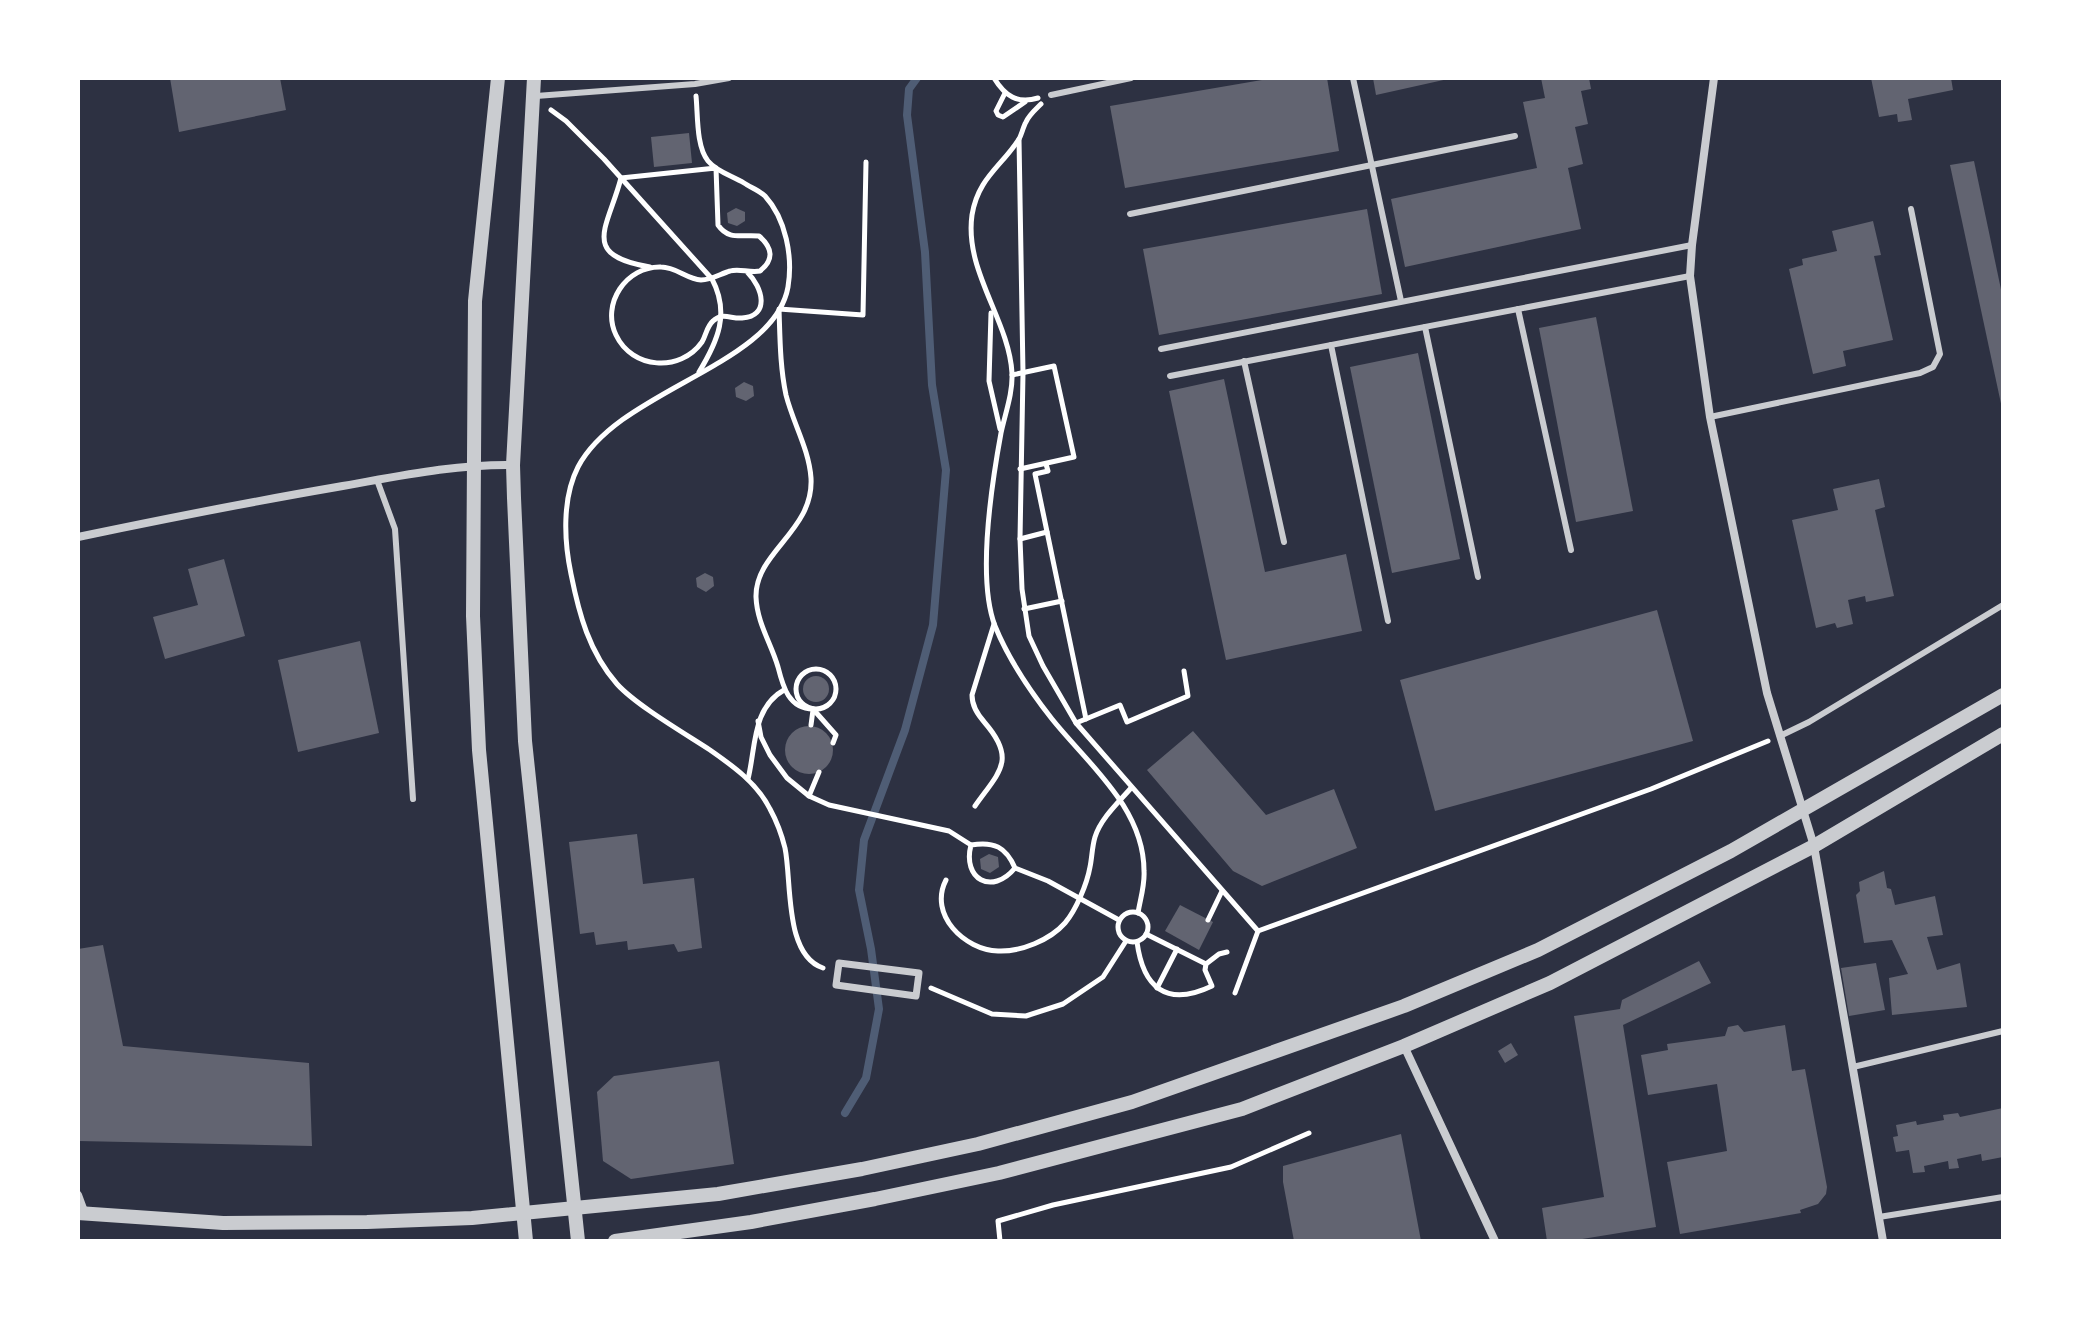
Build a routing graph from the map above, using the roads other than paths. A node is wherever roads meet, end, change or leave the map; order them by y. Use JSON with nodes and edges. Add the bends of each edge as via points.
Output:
{"nodes":[{"id":1,"x":498,"y":78,"type":"edge"},
{"id":2,"x":534,"y":78,"type":"edge"},
{"id":3,"x":729,"y":78,"type":"edge"},
{"id":4,"x":1131,"y":78,"type":"edge"},
{"id":5,"x":1353,"y":78,"type":"edge"},
{"id":6,"x":1714,"y":78,"type":"edge"},
{"id":7,"x":1051,"y":95,"type":"road end"},
{"id":8,"x":532,"y":96,"type":"junction"},
{"id":9,"x":1515,"y":136,"type":"dead end"},
{"id":10,"x":1371,"y":165,"type":"junction"},
{"id":11,"x":1911,"y":209,"type":"dead end"},
{"id":12,"x":1130,"y":214,"type":"dead end"},
{"id":13,"x":1692,"y":245,"type":"junction"},
{"id":14,"x":1690,"y":276,"type":"junction"},
{"id":15,"x":1401,"y":301,"type":"junction"},
{"id":16,"x":1518,"y":309,"type":"junction"},
{"id":17,"x":1425,"y":327,"type":"junction"},
{"id":18,"x":1331,"y":345,"type":"junction"},
{"id":19,"x":1161,"y":349,"type":"dead end"},
{"id":20,"x":1244,"y":361,"type":"junction"},
{"id":21,"x":1170,"y":376,"type":"dead end"},
{"id":22,"x":1710,"y":417,"type":"junction"},
{"id":23,"x":473,"y":464,"type":"junction"},
{"id":24,"x":513,"y":465,"type":"junction"},
{"id":25,"x":377,"y":480,"type":"junction"},
{"id":26,"x":78,"y":537,"type":"edge"},
{"id":27,"x":1284,"y":542,"type":"dead end"},
{"id":28,"x":1571,"y":550,"type":"dead end"},
{"id":29,"x":1478,"y":577,"type":"dead end"},
{"id":30,"x":2003,"y":605,"type":"edge"},
{"id":31,"x":1388,"y":621,"type":"dead end"},
{"id":32,"x":2003,"y":695,"type":"edge"},
{"id":33,"x":2003,"y":734,"type":"edge"},
{"id":34,"x":1780,"y":736,"type":"junction"},
{"id":35,"x":413,"y":799,"type":"dead end"},
{"id":36,"x":1802,"y":812,"type":"junction"},
{"id":37,"x":1814,"y":846,"type":"junction"},
{"id":38,"x":918,"y":984,"type":"joint"},
{"id":39,"x":2003,"y":1031,"type":"edge"},
{"id":40,"x":1404,"y":1046,"type":"junction"},
{"id":41,"x":1853,"y":1067,"type":"junction"},
{"id":42,"x":78,"y":1195,"type":"edge"},
{"id":43,"x":2003,"y":1197,"type":"edge"},
{"id":44,"x":573,"y":1207,"type":"junction"},
{"id":45,"x":82,"y":1214,"type":"edge"},
{"id":46,"x":523,"y":1214,"type":"junction"},
{"id":47,"x":1879,"y":1217,"type":"junction"},
{"id":48,"x":526,"y":1241,"type":"edge"},
{"id":49,"x":578,"y":1241,"type":"edge"},
{"id":50,"x":615,"y":1241,"type":"edge"},
{"id":51,"x":1495,"y":1241,"type":"edge"},
{"id":52,"x":1880,"y":1241,"type":"edge"}],
"edges":[{"from":1,"to":23,"type":"street","via":[[475,301]]},
{"from":2,"to":8,"type":"street"},
{"from":3,"to":8,"type":"lane"},
{"from":4,"to":7,"type":"lane"},
{"from":5,"to":10,"type":"lane"},
{"from":6,"to":13,"type":"street"},
{"from":8,"to":24,"type":"street"},
{"from":9,"to":10,"type":"lane"},
{"from":10,"to":12,"type":"lane"},
{"from":10,"to":15,"type":"lane"},
{"from":11,"to":22,"type":"lane","via":[[1940,354],[1933,367]]},
{"from":13,"to":14,"type":"street"},
{"from":13,"to":15,"type":"lane"},
{"from":14,"to":16,"type":"lane"},
{"from":14,"to":22,"type":"street"},
{"from":15,"to":19,"type":"lane"},
{"from":16,"to":17,"type":"lane"},
{"from":16,"to":28,"type":"lane"},
{"from":17,"to":18,"type":"lane"},
{"from":17,"to":29,"type":"lane"},
{"from":18,"to":20,"type":"lane"},
{"from":18,"to":31,"type":"lane"},
{"from":20,"to":21,"type":"lane"},
{"from":20,"to":27,"type":"lane"},
{"from":22,"to":34,"type":"street"},
{"from":23,"to":24,"type":"street"},
{"from":23,"to":25,"type":"street"},
{"from":23,"to":46,"type":"street","via":[[479,750]]},
{"from":24,"to":44,"type":"street","via":[[525,741]]},
{"from":25,"to":26,"type":"street"},
{"from":25,"to":35,"type":"lane","via":[[395,529]]},
{"from":30,"to":34,"type":"lane"},
{"from":32,"to":36,"type":"street"},
{"from":33,"to":37,"type":"street"},
{"from":34,"to":36,"type":"street"},
{"from":36,"to":37,"type":"street"},
{"from":36,"to":44,"type":"street","via":[[1538,950],[1404,1006],[1132,1102],[862,1169],[718,1194]]},
{"from":37,"to":40,"type":"street","via":[[1550,983]]},
{"from":37,"to":41,"type":"street"},
{"from":38,"to":38,"type":"street","via":[[919,973],[839,963],[836,985],[916,996]]},
{"from":39,"to":41,"type":"lane"},
{"from":40,"to":50,"type":"street","via":[[1242,1109],[999,1173],[751,1222]]},
{"from":40,"to":51,"type":"street"},
{"from":41,"to":47,"type":"street"},
{"from":42,"to":45,"type":"street"},
{"from":43,"to":47,"type":"lane"},
{"from":44,"to":46,"type":"street"},
{"from":44,"to":49,"type":"street"},
{"from":45,"to":46,"type":"street","via":[[280,1223]]},
{"from":46,"to":48,"type":"street"},
{"from":47,"to":52,"type":"street"}]}
